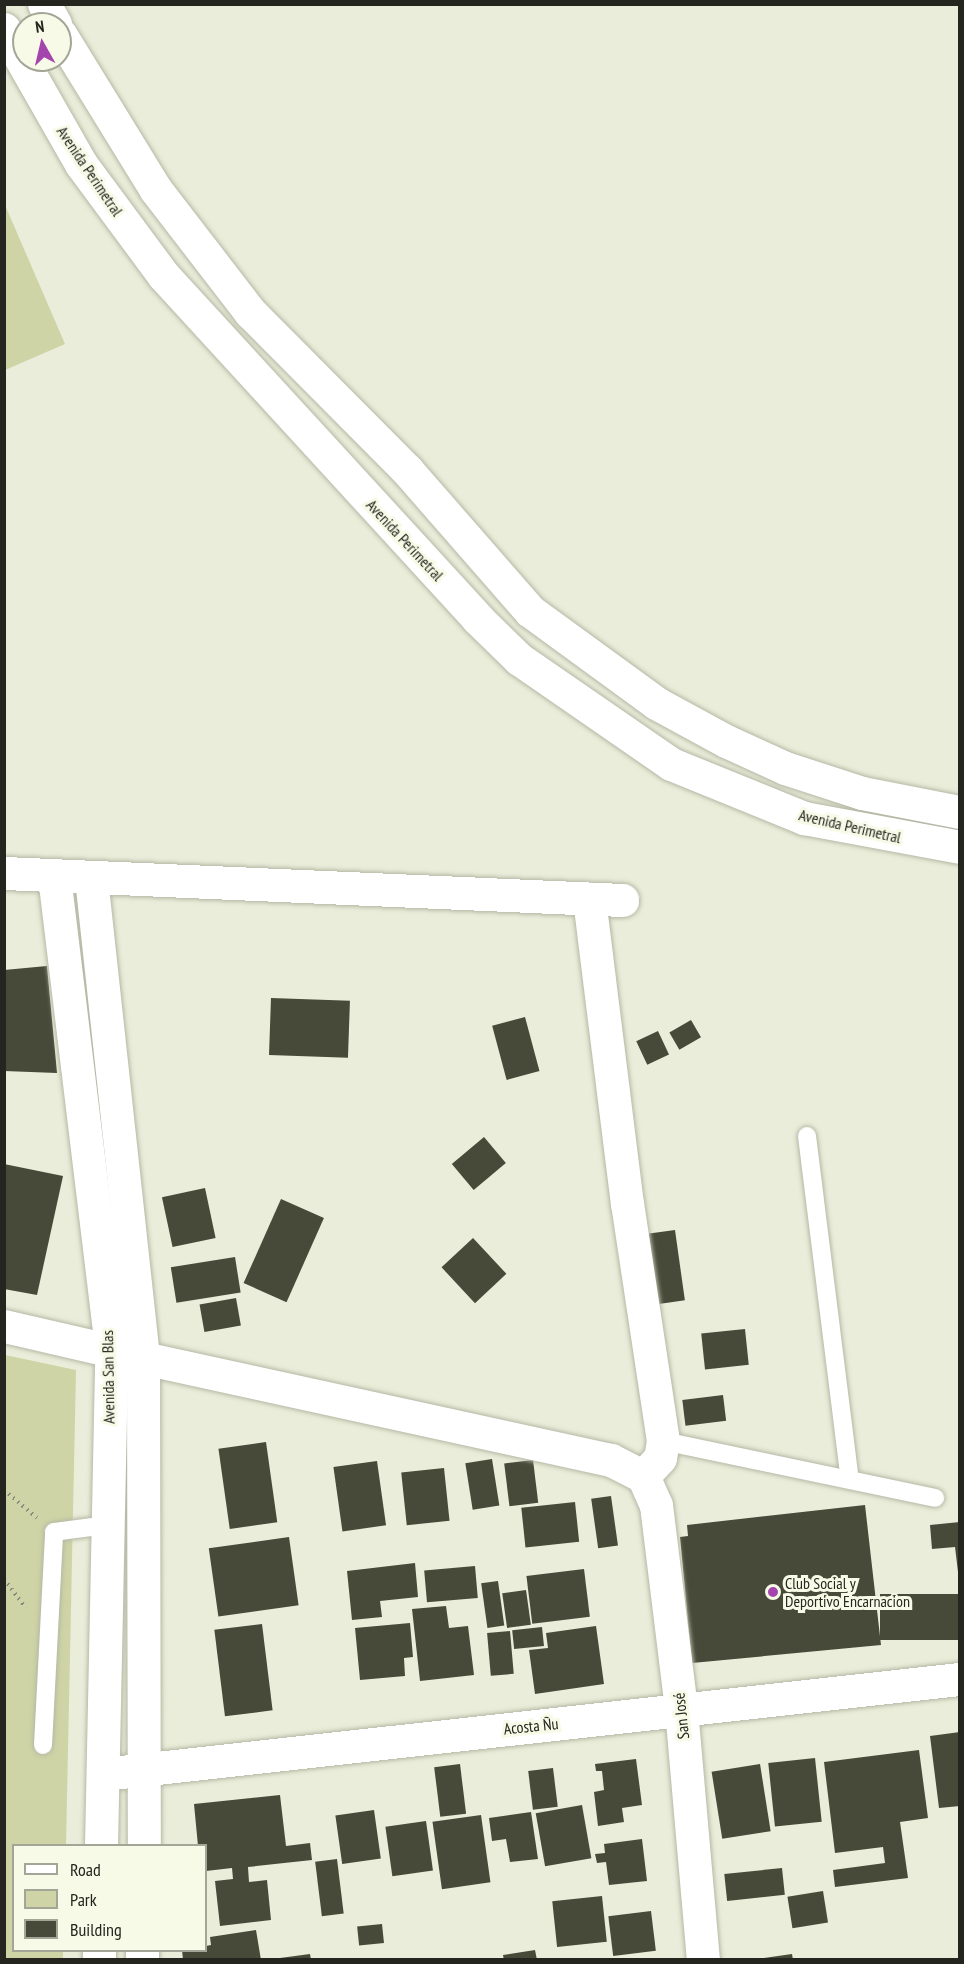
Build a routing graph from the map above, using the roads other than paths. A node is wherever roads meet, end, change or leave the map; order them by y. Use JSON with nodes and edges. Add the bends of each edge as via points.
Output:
{"nodes":[{"id":1,"x":4,"y":28,"type":"edge"},
{"id":2,"x":72,"y":54,"type":"edge"},
{"id":3,"x":960,"y":812,"type":"edge"},
{"id":4,"x":960,"y":847,"type":"edge"},
{"id":5,"x":4,"y":873,"type":"edge"},
{"id":6,"x":54,"y":876,"type":"junction"},
{"id":7,"x":91,"y":878,"type":"junction"},
{"id":8,"x":589,"y":899,"type":"junction"},
{"id":9,"x":622,"y":900,"type":"dead end"},
{"id":10,"x":807,"y":1136,"type":"dead end"},
{"id":11,"x":4,"y":1326,"type":"edge"},
{"id":12,"x":111,"y":1349,"type":"junction"},
{"id":13,"x":143,"y":1358,"type":"junction"},
{"id":14,"x":663,"y":1441,"type":"junction"},
{"id":15,"x":643,"y":1476,"type":"junction"},
{"id":16,"x":850,"y":1479,"type":"junction"},
{"id":17,"x":935,"y":1498,"type":"dead end"},
{"id":18,"x":107,"y":1525,"type":"junction"},
{"id":19,"x":960,"y":1678,"type":"edge"},
{"id":20,"x":681,"y":1709,"type":"junction"},
{"id":21,"x":43,"y":1745,"type":"dead end"},
{"id":22,"x":145,"y":1769,"type":"junction"},
{"id":23,"x":103,"y":1774,"type":"junction"},
{"id":24,"x":101,"y":1844,"type":"edge"},
{"id":25,"x":144,"y":1844,"type":"edge"},
{"id":26,"x":703,"y":1959,"type":"edge"}],
"edges":[{"from":1,"to":4,"type":"street","name":"Avenida Perimetral","via":[[81,164],[164,276],[519,659],[671,764],[804,818]]},
{"from":2,"to":3,"type":"street","via":[[156,190],[250,312],[407,471],[530,611],[656,703],[726,741],[785,768],[862,793]]},
{"from":5,"to":6,"type":"street"},
{"from":6,"to":7,"type":"street"},
{"from":6,"to":12,"type":"street","name":"Avenida San Blas"},
{"from":7,"to":8,"type":"street"},
{"from":7,"to":13,"type":"street","name":"Avenida San Blas"},
{"from":8,"to":9,"type":"street"},
{"from":8,"to":14,"type":"street","via":[[627,1203]]},
{"from":10,"to":16,"type":"lane"},
{"from":11,"to":12,"type":"street"},
{"from":12,"to":13,"type":"street"},
{"from":12,"to":18,"type":"street","name":"Avenida San Blas"},
{"from":13,"to":15,"type":"street","via":[[611,1460]]},
{"from":13,"to":22,"type":"street","name":"Avenida San Blas"},
{"from":14,"to":15,"type":"street","via":[[660,1458]]},
{"from":14,"to":16,"type":"lane"},
{"from":15,"to":20,"type":"street","name":"San José","via":[[656,1505]]},
{"from":16,"to":17,"type":"lane"},
{"from":18,"to":21,"type":"lane","via":[[54,1532]]},
{"from":18,"to":23,"type":"street","name":"Avenida San Blas"},
{"from":19,"to":20,"type":"street","name":"Acosta Ñu"},
{"from":20,"to":22,"type":"street","name":"Acosta Ñu"},
{"from":20,"to":26,"type":"street","name":"San José"},
{"from":22,"to":23,"type":"street","name":"Acosta Ñu"},
{"from":22,"to":25,"type":"street","name":"Avenida San Blas"},
{"from":23,"to":24,"type":"street","name":"Avenida San Blas"}]}
